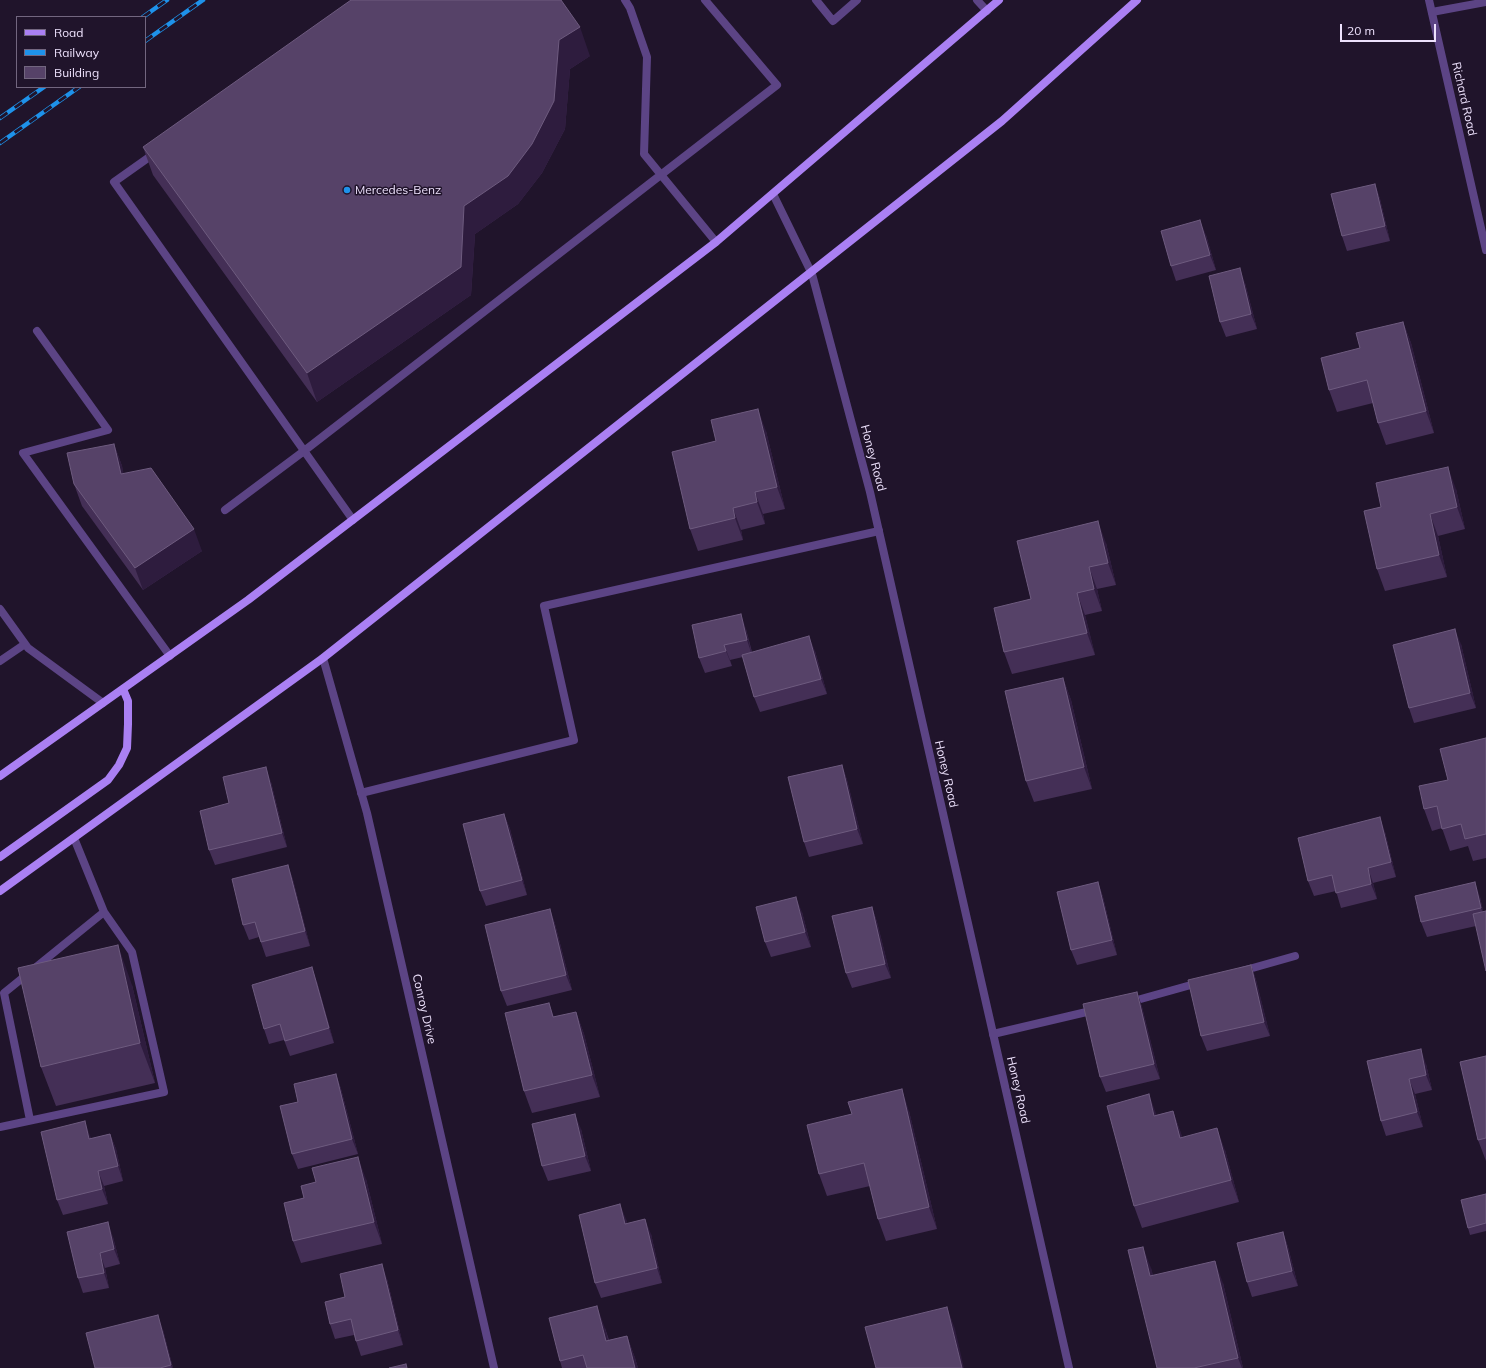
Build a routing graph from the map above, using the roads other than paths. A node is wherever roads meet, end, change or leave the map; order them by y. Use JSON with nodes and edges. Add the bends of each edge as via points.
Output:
{"nodes":[{"id":1,"x":625,"y":0,"type":"edge"},
{"id":2,"x":705,"y":0,"type":"edge"},
{"id":3,"x":816,"y":0,"type":"edge"},
{"id":4,"x":857,"y":0,"type":"edge"},
{"id":5,"x":977,"y":0,"type":"edge"},
{"id":6,"x":999,"y":0,"type":"edge"},
{"id":7,"x":1137,"y":0,"type":"edge"},
{"id":8,"x":1430,"y":0,"type":"edge"},
{"id":9,"x":1486,"y":2,"type":"edge"},
{"id":10,"x":987,"y":11,"type":"junction"},
{"id":11,"x":1432,"y":12,"type":"junction"},
{"id":12,"x":159,"y":150,"type":"edge"},
{"id":13,"x":661,"y":175,"type":"junction"},
{"id":14,"x":773,"y":194,"type":"junction"},
{"id":15,"x":716,"y":242,"type":"junction"},
{"id":16,"x":1486,"y":250,"type":"edge"},
{"id":17,"x":812,"y":274,"type":"junction"},
{"id":18,"x":37,"y":331,"type":"dead end"},
{"id":19,"x":304,"y":451,"type":"junction"},
{"id":20,"x":225,"y":510,"type":"dead end"},
{"id":21,"x":353,"y":520,"type":"junction"},
{"id":22,"x":879,"y":531,"type":"junction"},
{"id":23,"x":0,"y":609,"type":"edge"},
{"id":24,"x":25,"y":644,"type":"junction"},
{"id":25,"x":170,"y":656,"type":"junction"},
{"id":26,"x":324,"y":658,"type":"junction"},
{"id":27,"x":0,"y":661,"type":"edge"},
{"id":28,"x":123,"y":689,"type":"junction"},
{"id":29,"x":103,"y":703,"type":"junction"},
{"id":30,"x":0,"y":776,"type":"edge"},
{"id":31,"x":361,"y":793,"type":"junction"},
{"id":32,"x":74,"y":838,"type":"junction"},
{"id":33,"x":0,"y":858,"type":"edge"},
{"id":34,"x":0,"y":891,"type":"edge"},
{"id":35,"x":104,"y":912,"type":"junction"},
{"id":36,"x":1295,"y":956,"type":"dead end"},
{"id":37,"x":1234,"y":973,"type":"edge"},
{"id":38,"x":1203,"y":982,"type":"edge"},
{"id":39,"x":1119,"y":1004,"type":"edge"},
{"id":40,"x":1104,"y":1008,"type":"edge"},
{"id":41,"x":993,"y":1034,"type":"junction"},
{"id":42,"x":30,"y":1120,"type":"junction"},
{"id":43,"x":0,"y":1127,"type":"edge"},
{"id":44,"x":494,"y":1368,"type":"edge"},
{"id":45,"x":1069,"y":1368,"type":"edge"}],
"edges":[{"from":1,"to":13,"type":"street","via":[[647,57],[644,154]]},
{"from":2,"to":13,"type":"street","via":[[777,85]]},
{"from":3,"to":4,"type":"street","via":[[833,21]]},
{"from":5,"to":10,"type":"street"},
{"from":6,"to":10,"type":"main road"},
{"from":7,"to":17,"type":"main road","via":[[1002,121]]},
{"from":8,"to":11,"type":"street","name":"Richard Road"},
{"from":9,"to":11,"type":"street"},
{"from":10,"to":14,"type":"main road"},
{"from":11,"to":16,"type":"street","name":"Richard Road"},
{"from":12,"to":19,"type":"street","via":[[114,182]]},
{"from":13,"to":15,"type":"street"},
{"from":13,"to":19,"type":"street"},
{"from":14,"to":15,"type":"main road"},
{"from":14,"to":17,"type":"street","name":"Honey Road"},
{"from":15,"to":21,"type":"main road"},
{"from":17,"to":22,"type":"street","name":"Honey Road"},
{"from":17,"to":26,"type":"main road"},
{"from":18,"to":25,"type":"street","via":[[108,430],[23,453]]},
{"from":19,"to":20,"type":"street"},
{"from":19,"to":21,"type":"street"},
{"from":21,"to":25,"type":"main road"},
{"from":22,"to":31,"type":"street","via":[[544,606],[574,740]]},
{"from":22,"to":41,"type":"street","name":"Honey Road"},
{"from":23,"to":24,"type":"street"},
{"from":24,"to":27,"type":"street"},
{"from":24,"to":29,"type":"street"},
{"from":25,"to":28,"type":"main road"},
{"from":26,"to":31,"type":"street","name":"Conroy Drive"},
{"from":26,"to":32,"type":"main road"},
{"from":28,"to":29,"type":"main road"},
{"from":28,"to":33,"type":"main road","via":[[128,701],[127,748],[119,766],[108,780]]},
{"from":29,"to":30,"type":"main road"},
{"from":31,"to":44,"type":"street","name":"Conroy Drive"},
{"from":32,"to":34,"type":"main road"},
{"from":32,"to":35,"type":"street"},
{"from":35,"to":42,"type":"street","via":[[4,993]]},
{"from":35,"to":42,"type":"street","via":[[132,952],[164,1092]]},
{"from":36,"to":37,"type":"street"},
{"from":38,"to":39,"type":"street"},
{"from":40,"to":41,"type":"street"},
{"from":41,"to":45,"type":"street","name":"Honey Road"},
{"from":42,"to":43,"type":"street"}]}
